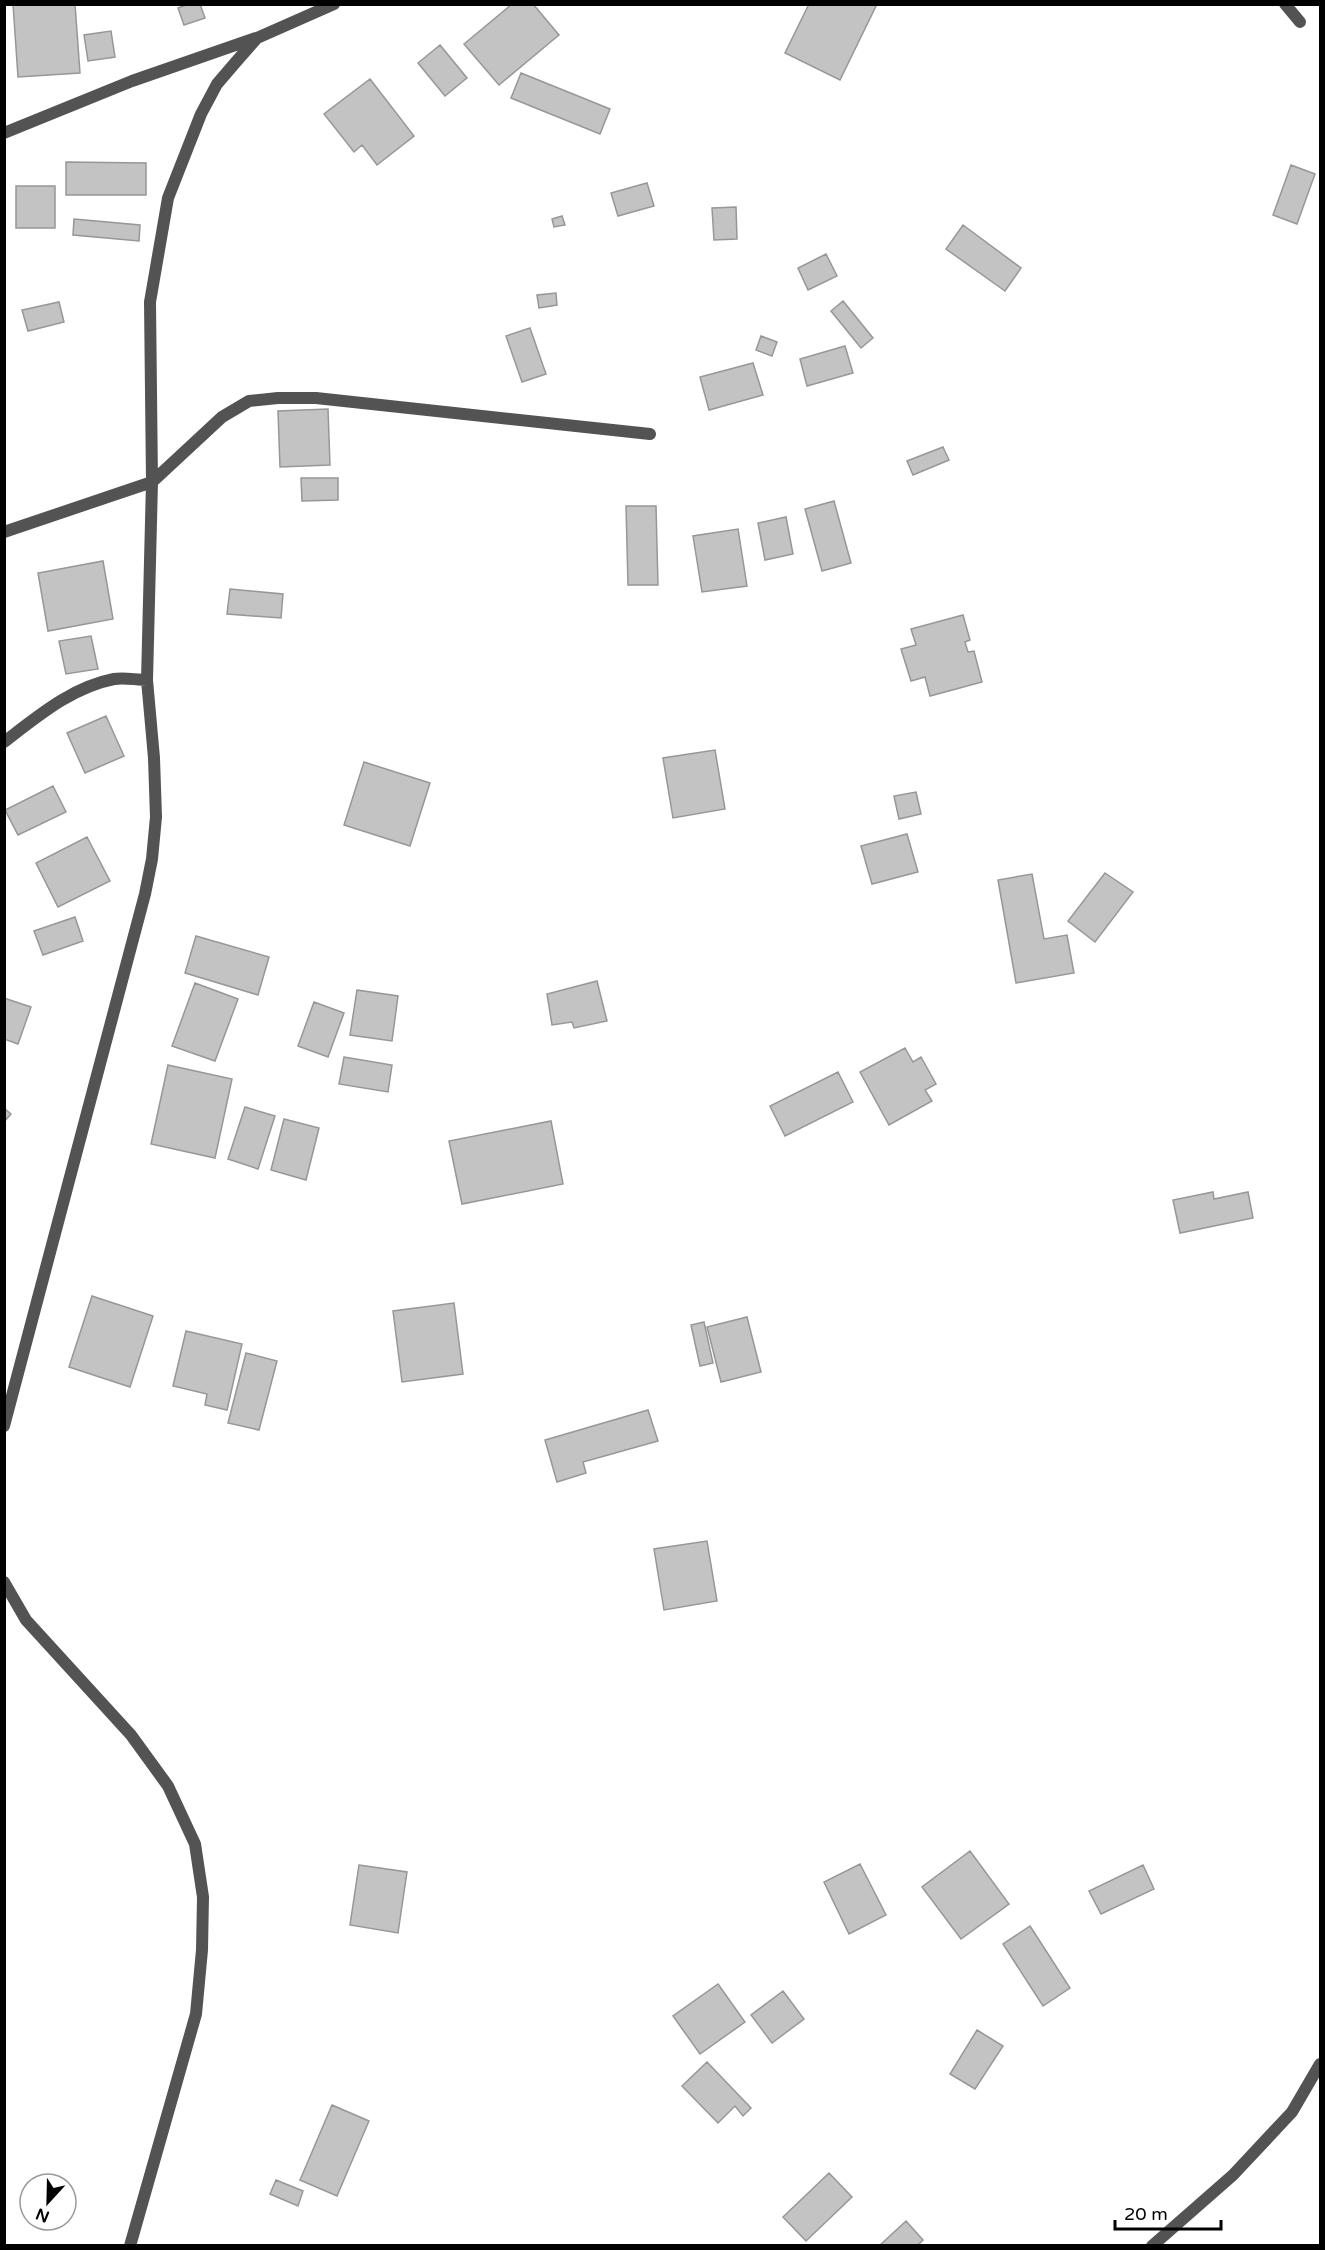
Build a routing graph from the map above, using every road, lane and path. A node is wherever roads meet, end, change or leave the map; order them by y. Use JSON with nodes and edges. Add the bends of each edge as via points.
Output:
{"nodes":[{"id":1,"x":334,"y":4,"type":"edge"},
{"id":2,"x":1285,"y":4,"type":"edge"},
{"id":3,"x":1300,"y":22,"type":"dead end"},
{"id":4,"x":257,"y":38,"type":"junction"},
{"id":5,"x":4,"y":133,"type":"edge"},
{"id":6,"x":650,"y":434,"type":"dead end"},
{"id":7,"x":152,"y":482,"type":"junction"},
{"id":8,"x":4,"y":532,"type":"edge"},
{"id":9,"x":147,"y":680,"type":"junction"},
{"id":10,"x":4,"y":742,"type":"edge"},
{"id":11,"x":4,"y":1426,"type":"edge"},
{"id":12,"x":4,"y":1582,"type":"edge"},
{"id":13,"x":1320,"y":2064,"type":"edge"},
{"id":14,"x":130,"y":2246,"type":"edge"},
{"id":15,"x":1152,"y":2246,"type":"edge"}],
"edges":[{"from":1,"to":4,"type":"street"},
{"from":2,"to":3,"type":"street"},
{"from":4,"to":5,"type":"street","via":[[132,81]]},
{"from":4,"to":7,"type":"street","via":[[217,84],[168,198],[150,302]]},
{"from":6,"to":7,"type":"street","via":[[316,398],[268,399],[249,401],[222,417]]},
{"from":7,"to":8,"type":"street"},
{"from":7,"to":9,"type":"street"},
{"from":9,"to":10,"type":"street","via":[[116,678],[82,688]]},
{"from":9,"to":11,"type":"street","via":[[156,817],[152,859]]},
{"from":12,"to":14,"type":"street","via":[[26,1620],[131,1735],[168,1786],[195,1844],[203,1897],[196,2014]]},
{"from":13,"to":15,"type":"street","via":[[1292,2112],[1240,2167]]}]}
